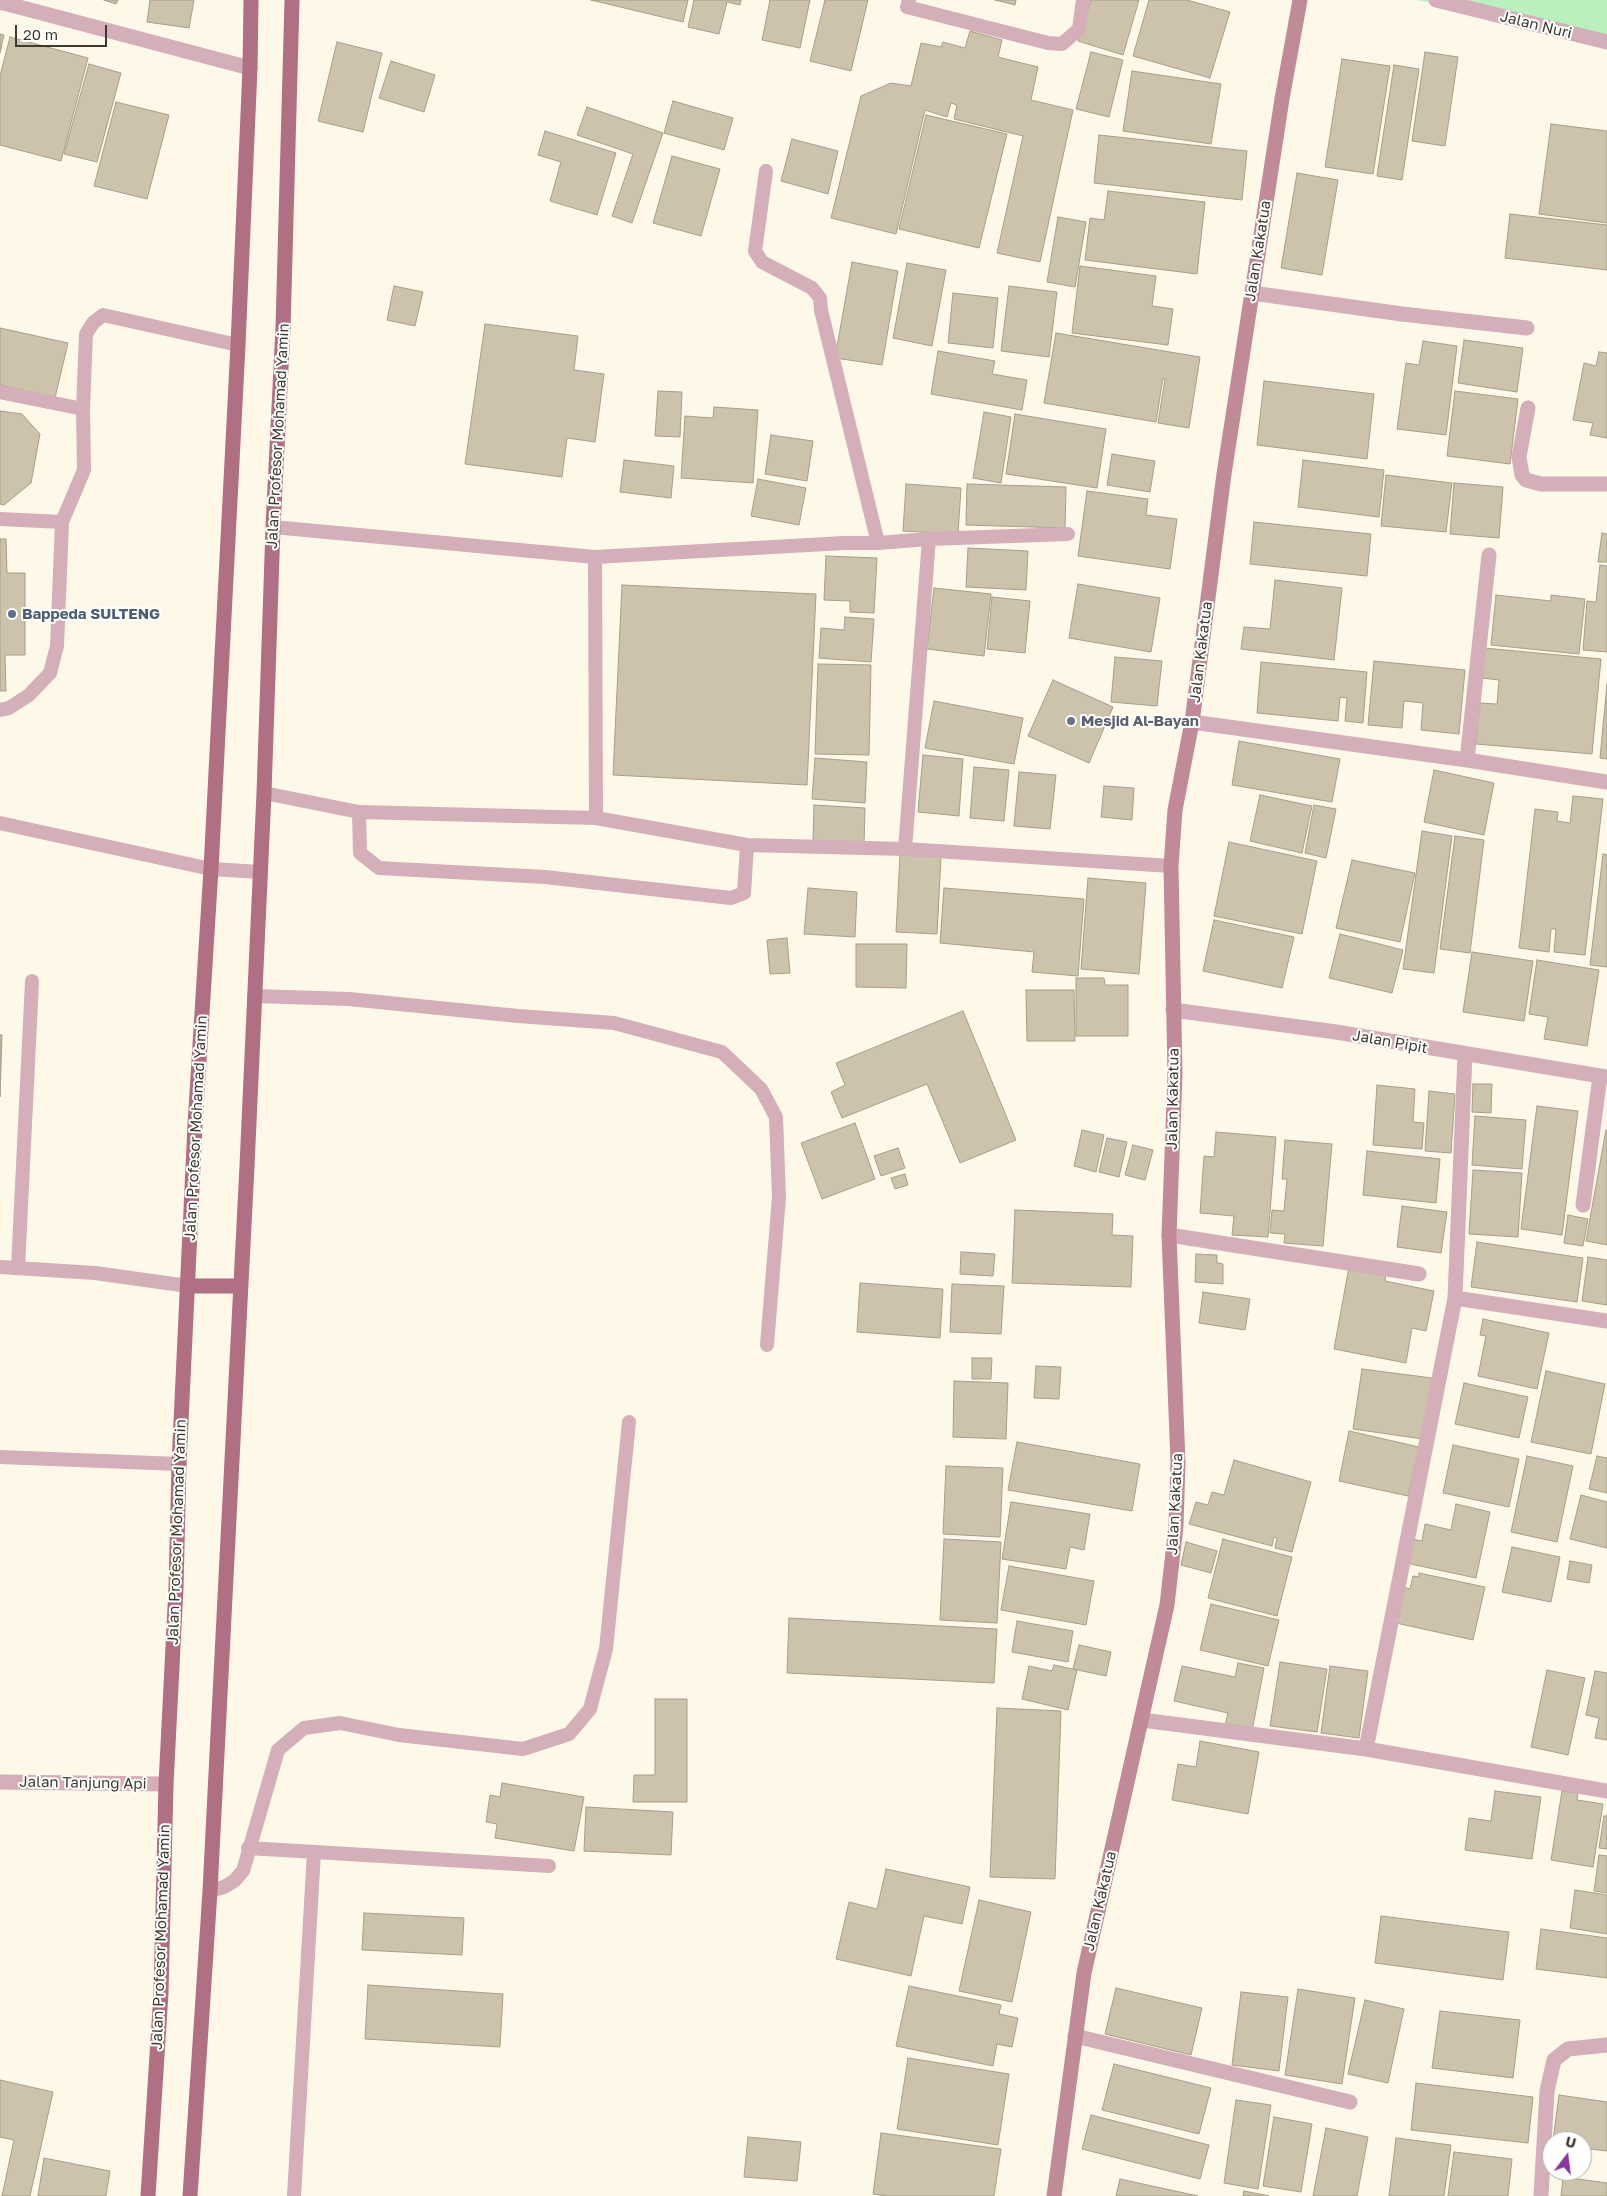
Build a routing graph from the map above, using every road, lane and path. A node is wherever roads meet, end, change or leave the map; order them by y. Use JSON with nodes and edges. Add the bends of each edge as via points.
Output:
{"nodes":[{"id":1,"x":251,"y":0,"type":"edge"},
{"id":2,"x":292,"y":0,"type":"edge"},
{"id":3,"x":909,"y":0,"type":"edge"},
{"id":4,"x":1083,"y":0,"type":"edge"},
{"id":5,"x":1300,"y":0,"type":"edge"},
{"id":6,"x":1436,"y":0,"type":"edge"},
{"id":7,"x":0,"y":2,"type":"edge"},
{"id":8,"x":1607,"y":42,"type":"edge"},
{"id":9,"x":250,"y":68,"type":"junction"},
{"id":10,"x":766,"y":171,"type":"dead end"},
{"id":11,"x":1252,"y":293,"type":"junction"},
{"id":12,"x":1527,"y":328,"type":"dead end"},
{"id":13,"x":238,"y":345,"type":"junction"},
{"id":14,"x":0,"y":392,"type":"edge"},
{"id":15,"x":1528,"y":408,"type":"dead end"},
{"id":16,"x":82,"y":409,"type":"junction"},
{"id":17,"x":1607,"y":484,"type":"edge"},
{"id":18,"x":0,"y":518,"type":"edge"},
{"id":19,"x":62,"y":522,"type":"junction"},
{"id":20,"x":273,"y":527,"type":"junction"},
{"id":21,"x":1068,"y":534,"type":"dead end"},
{"id":22,"x":929,"y":539,"type":"junction"},
{"id":23,"x":878,"y":543,"type":"junction"},
{"id":24,"x":1489,"y":555,"type":"dead end"},
{"id":25,"x":595,"y":557,"type":"junction"},
{"id":26,"x":0,"y":710,"type":"edge"},
{"id":27,"x":1192,"y":722,"type":"junction"},
{"id":28,"x":1467,"y":760,"type":"junction"},
{"id":29,"x":1607,"y":782,"type":"edge"},
{"id":30,"x":264,"y":793,"type":"junction"},
{"id":31,"x":359,"y":812,"type":"junction"},
{"id":32,"x":596,"y":818,"type":"junction"},
{"id":33,"x":0,"y":823,"type":"edge"},
{"id":34,"x":747,"y":845,"type":"junction"},
{"id":35,"x":905,"y":849,"type":"junction"},
{"id":36,"x":1170,"y":866,"type":"junction"},
{"id":37,"x":211,"y":869,"type":"junction"},
{"id":38,"x":260,"y":872,"type":"junction"},
{"id":39,"x":32,"y":981,"type":"dead end"},
{"id":40,"x":254,"y":996,"type":"junction"},
{"id":41,"x":1173,"y":1010,"type":"junction"},
{"id":42,"x":1465,"y":1054,"type":"junction"},
{"id":43,"x":1604,"y":1077,"type":"edge"},
{"id":44,"x":1583,"y":1205,"type":"dead end"},
{"id":45,"x":1169,"y":1235,"type":"junction"},
{"id":46,"x":0,"y":1267,"type":"edge"},
{"id":47,"x":18,"y":1268,"type":"junction"},
{"id":48,"x":1419,"y":1274,"type":"dead end"},
{"id":49,"x":188,"y":1286,"type":"junction"},
{"id":50,"x":241,"y":1286,"type":"junction"},
{"id":51,"x":1456,"y":1298,"type":"junction"},
{"id":52,"x":1607,"y":1321,"type":"edge"},
{"id":53,"x":767,"y":1345,"type":"dead end"},
{"id":54,"x":629,"y":1422,"type":"dead end"},
{"id":55,"x":0,"y":1457,"type":"edge"},
{"id":56,"x":179,"y":1464,"type":"junction"},
{"id":57,"x":1142,"y":1720,"type":"junction"},
{"id":58,"x":1366,"y":1749,"type":"junction"},
{"id":59,"x":0,"y":1782,"type":"edge"},
{"id":60,"x":166,"y":1784,"type":"junction"},
{"id":61,"x":1607,"y":1791,"type":"edge"},
{"id":62,"x":248,"y":1848,"type":"junction"},
{"id":63,"x":314,"y":1852,"type":"junction"},
{"id":64,"x":549,"y":1866,"type":"dead end"},
{"id":65,"x":210,"y":1891,"type":"junction"},
{"id":66,"x":1075,"y":2036,"type":"junction"},
{"id":67,"x":1607,"y":2045,"type":"edge"},
{"id":68,"x":1350,"y":2102,"type":"dead end"},
{"id":69,"x":148,"y":2196,"type":"edge"},
{"id":70,"x":190,"y":2196,"type":"edge"},
{"id":71,"x":294,"y":2196,"type":"edge"},
{"id":72,"x":1054,"y":2196,"type":"edge"},
{"id":73,"x":1541,"y":2196,"type":"edge"}],
"edges":[{"from":1,"to":9,"type":"main road","name":"Jalan Profesor Mohamad Yamin"},
{"from":2,"to":20,"type":"main road","name":"Jalan Profesor Mohamad Yamin","via":[[284,318]]},
{"from":3,"to":4,"type":"lane","via":[[907,7],[1062,44],[1079,28]]},
{"from":5,"to":11,"type":"street","name":"Jalan Kakatua"},
{"from":6,"to":8,"type":"street","name":"Jalan Nuri"},
{"from":7,"to":9,"type":"street"},
{"from":9,"to":13,"type":"main road","name":"Jalan Profesor Mohamad Yamin"},
{"from":10,"to":23,"type":"lane","via":[[755,251],[762,262],[812,288],[820,298]]},
{"from":11,"to":12,"type":"street"},
{"from":11,"to":27,"type":"street","name":"Jalan Kakatua","via":[[1224,474]]},
{"from":13,"to":16,"type":"lane","via":[[103,315],[86,334]]},
{"from":13,"to":37,"type":"main road","name":"Jalan Profesor Mohamad Yamin"},
{"from":14,"to":16,"type":"lane"},
{"from":15,"to":17,"type":"street","via":[[1519,457],[1526,480],[1541,484]]},
{"from":16,"to":19,"type":"lane","via":[[84,470]]},
{"from":18,"to":19,"type":"lane"},
{"from":19,"to":26,"type":"lane","via":[[57,646],[50,673],[29,695]]},
{"from":20,"to":25,"type":"lane"},
{"from":20,"to":30,"type":"main road","name":"Jalan Profesor Mohamad Yamin"},
{"from":21,"to":22,"type":"lane"},
{"from":22,"to":23,"type":"lane"},
{"from":22,"to":35,"type":"lane"},
{"from":23,"to":25,"type":"lane"},
{"from":24,"to":28,"type":"street"},
{"from":25,"to":32,"type":"lane"},
{"from":27,"to":28,"type":"street"},
{"from":27,"to":36,"type":"street","name":"Jalan Kakatua","via":[[1175,810]]},
{"from":28,"to":29,"type":"street"},
{"from":30,"to":31,"type":"lane"},
{"from":30,"to":38,"type":"main road","name":"Jalan Profesor Mohamad Yamin"},
{"from":31,"to":32,"type":"lane"},
{"from":31,"to":34,"type":"lane","via":[[360,853],[379,868],[545,877],[731,898],[744,893]]},
{"from":32,"to":34,"type":"lane"},
{"from":33,"to":37,"type":"lane"},
{"from":34,"to":35,"type":"lane"},
{"from":35,"to":36,"type":"lane"},
{"from":36,"to":41,"type":"street","name":"Jalan Kakatua"},
{"from":37,"to":38,"type":"lane"},
{"from":37,"to":49,"type":"main road","name":"Jalan Profesor Mohamad Yamin"},
{"from":38,"to":40,"type":"main road","name":"Jalan Profesor Mohamad Yamin"},
{"from":39,"to":47,"type":"lane"},
{"from":40,"to":50,"type":"main road","name":"Jalan Profesor Mohamad Yamin"},
{"from":40,"to":53,"type":"lane","via":[[349,999],[614,1023],[722,1052],[761,1089],[776,1117],[779,1197]]},
{"from":41,"to":42,"type":"street","name":"Jalan Pipit","via":[[1336,1032]]},
{"from":41,"to":45,"type":"street","name":"Jalan Kakatua","via":[[1175,1075]]},
{"from":42,"to":43,"type":"street","name":"Jalan Pipit"},
{"from":42,"to":51,"type":"street"},
{"from":43,"to":44,"type":"street"},
{"from":45,"to":48,"type":"street"},
{"from":45,"to":57,"type":"street","name":"Jalan Kakatua","via":[[1178,1454],[1176,1526],[1167,1605]]},
{"from":46,"to":47,"type":"lane"},
{"from":47,"to":49,"type":"lane"},
{"from":49,"to":50,"type":"main road"},
{"from":49,"to":56,"type":"main road","name":"Jalan Profesor Mohamad Yamin"},
{"from":50,"to":65,"type":"main road","name":"Jalan Profesor Mohamad Yamin"},
{"from":51,"to":52,"type":"street"},
{"from":51,"to":58,"type":"street"},
{"from":54,"to":62,"type":"lane","via":[[606,1649],[590,1709],[569,1734],[522,1750],[399,1735],[340,1723],[304,1728],[278,1750]]},
{"from":55,"to":56,"type":"lane"},
{"from":56,"to":60,"type":"main road","name":"Jalan Profesor Mohamad Yamin"},
{"from":57,"to":58,"type":"street"},
{"from":57,"to":66,"type":"street","name":"Jalan Kakatua","via":[[1084,1973]]},
{"from":58,"to":61,"type":"street"},
{"from":59,"to":60,"type":"street","name":"Jalan Tanjung Api"},
{"from":60,"to":69,"type":"main road","name":"Jalan Profesor Mohamad Yamin","via":[[160,1993]]},
{"from":62,"to":63,"type":"lane"},
{"from":62,"to":65,"type":"lane","via":[[244,1871],[224,1887]]},
{"from":63,"to":64,"type":"lane"},
{"from":63,"to":71,"type":"lane"},
{"from":65,"to":70,"type":"main road","name":"Jalan Profesor Mohamad Yamin"},
{"from":66,"to":68,"type":"street"},
{"from":66,"to":72,"type":"street","name":"Jalan Kakatua"},
{"from":67,"to":73,"type":"street","via":[[1568,2049],[1554,2060],[1546,2091]]}]}
